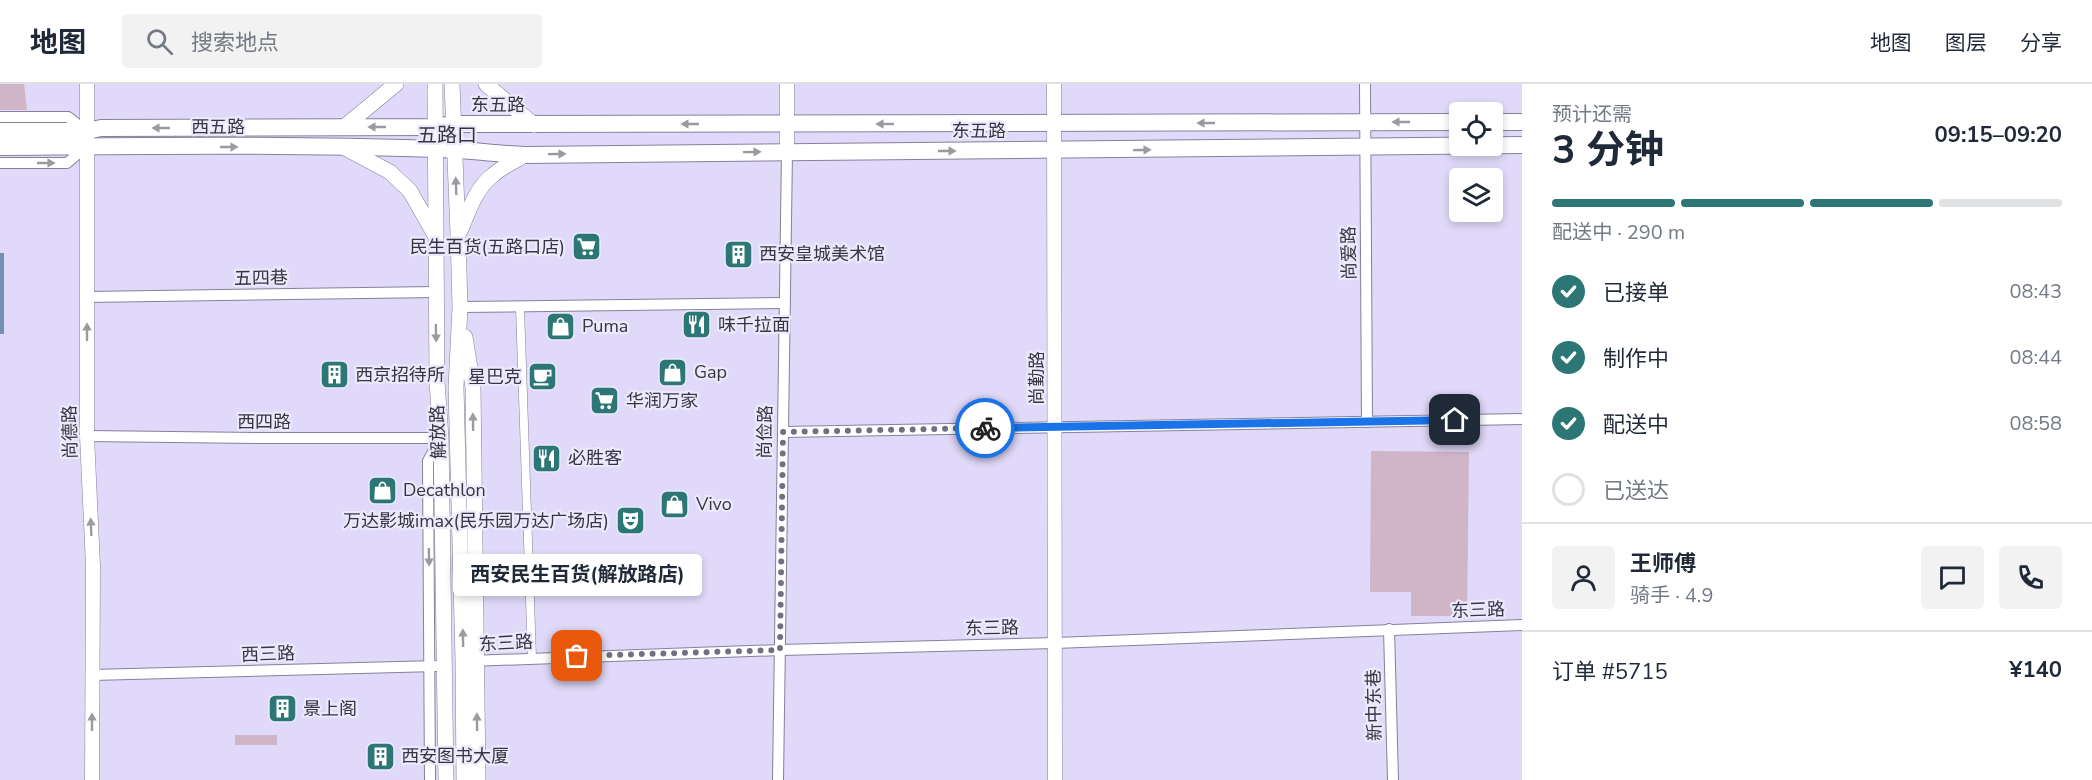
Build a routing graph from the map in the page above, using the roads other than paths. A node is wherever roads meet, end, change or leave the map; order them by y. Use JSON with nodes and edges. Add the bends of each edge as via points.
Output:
{"nodes":[{"id":1,"x":87,"y":84,"type":"edge"},
{"id":2,"x":396,"y":84,"type":"edge"},
{"id":3,"x":435,"y":84,"type":"edge"},
{"id":4,"x":452,"y":84,"type":"edge"},
{"id":5,"x":486,"y":84,"type":"edge"},
{"id":6,"x":788,"y":84,"type":"edge"},
{"id":7,"x":1054,"y":84,"type":"edge"},
{"id":8,"x":1365,"y":84,"type":"edge"},
{"id":9,"x":0,"y":117,"type":"edge"},
{"id":10,"x":1449,"y":122,"type":"edge"},
{"id":11,"x":1503,"y":122,"type":"edge"},
{"id":12,"x":1522,"y":122,"type":"edge"},
{"id":13,"x":787,"y":123,"type":"junction"},
{"id":14,"x":1364,"y":123,"type":"junction"},
{"id":15,"x":454,"y":124,"type":"junction"},
{"id":16,"x":534,"y":124,"type":"junction"},
{"id":17,"x":1054,"y":124,"type":"junction"},
{"id":18,"x":344,"y":127,"type":"junction"},
{"id":19,"x":436,"y":127,"type":"junction"},
{"id":20,"x":0,"y":131,"type":"edge"},
{"id":21,"x":87,"y":139,"type":"junction"},
{"id":22,"x":1522,"y":145,"type":"edge"},
{"id":23,"x":0,"y":147,"type":"edge"},
{"id":24,"x":343,"y":147,"type":"junction"},
{"id":25,"x":1364,"y":147,"type":"junction"},
{"id":26,"x":436,"y":149,"type":"junction"},
{"id":27,"x":455,"y":150,"type":"junction"},
{"id":28,"x":787,"y":151,"type":"junction"},
{"id":29,"x":1054,"y":151,"type":"junction"},
{"id":30,"x":525,"y":155,"type":"junction"},
{"id":31,"x":0,"y":163,"type":"edge"},
{"id":32,"x":458,"y":234,"type":"junction"},
{"id":33,"x":436,"y":237,"type":"junction"},
{"id":34,"x":436,"y":292,"type":"junction"},
{"id":35,"x":87,"y":297,"type":"junction"},
{"id":36,"x":785,"y":303,"type":"junction"},
{"id":37,"x":459,"y":307,"type":"junction"},
{"id":38,"x":520,"y":308,"type":"junction"},
{"id":39,"x":1522,"y":419,"type":"edge"},
{"id":40,"x":1367,"y":422,"type":"junction"},
{"id":41,"x":1055,"y":427,"type":"junction"},
{"id":42,"x":783,"y":432,"type":"junction"},
{"id":43,"x":87,"y":436,"type":"junction"},
{"id":44,"x":441,"y":438,"type":"junction"},
{"id":45,"x":474,"y":458,"type":"junction"},
{"id":46,"x":459,"y":476,"type":"junction"},
{"id":47,"x":1522,"y":625,"type":"edge"},
{"id":48,"x":1389,"y":629,"type":"junction"},
{"id":49,"x":1055,"y":643,"type":"junction"},
{"id":50,"x":780,"y":650,"type":"junction"},
{"id":51,"x":532,"y":658,"type":"junction"},
{"id":52,"x":470,"y":661,"type":"junction"},
{"id":53,"x":437,"y":666,"type":"junction"},
{"id":54,"x":92,"y":675,"type":"junction"},
{"id":55,"x":92,"y":780,"type":"edge"},
{"id":56,"x":430,"y":780,"type":"edge"},
{"id":57,"x":446,"y":780,"type":"edge"},
{"id":58,"x":464,"y":780,"type":"edge"},
{"id":59,"x":478,"y":780,"type":"edge"},
{"id":60,"x":778,"y":780,"type":"edge"},
{"id":61,"x":1055,"y":780,"type":"edge"},
{"id":62,"x":1393,"y":780,"type":"edge"}],
"edges":[{"from":1,"to":21,"type":"street","name":"尚德路"},
{"from":2,"to":18,"type":"main road"},
{"from":3,"to":19,"type":"main road","name":"解放路"},
{"from":4,"to":15,"type":"main road","name":"解放路"},
{"from":5,"to":16,"type":"main road"},
{"from":6,"to":13,"type":"street","name":"尚俭路"},
{"from":7,"to":17,"type":"street","name":"尚勤路"},
{"from":8,"to":14,"type":"street","name":"尚爱路"},
{"from":9,"to":21,"type":"street","via":[[68,117]]},
{"from":10,"to":14,"type":"main road","name":"东五路","one_way":true},
{"from":11,"to":12,"type":"main road"},
{"from":13,"to":16,"type":"main road","name":"东五路","one_way":true},
{"from":17,"to":13,"type":"main road","name":"东五路","one_way":true},
{"from":13,"to":28,"type":"street","name":"尚俭路"},
{"from":14,"to":17,"type":"main road","name":"东五路","one_way":true},
{"from":14,"to":25,"type":"street","name":"尚爱路"},
{"from":15,"to":16,"type":"main road","name":"东五路"},
{"from":15,"to":19,"type":"main road","name":"东五路"},
{"from":15,"to":27,"type":"main road","name":"解放路"},
{"from":17,"to":29,"type":"street","name":"尚勤路"},
{"from":19,"to":18,"type":"main road","name":"西五路","one_way":true},
{"from":18,"to":21,"type":"main road","name":"西五路","one_way":true,"via":[[101,128]]},
{"from":19,"to":26,"type":"main road","name":"解放路"},
{"from":20,"to":21,"type":"main road","name":"西五路"},
{"from":21,"to":23,"type":"main road","name":"西五路"},
{"from":21,"to":24,"type":"main road","name":"西五路","one_way":true},
{"from":31,"to":21,"type":"street","one_way":true,"via":[[67,163]]},
{"from":21,"to":35,"type":"street","name":"尚德路"},
{"from":22,"to":25,"type":"main road","name":"东五路"},
{"from":24,"to":26,"type":"main road","name":"西五路"},
{"from":24,"to":33,"type":"main road","via":[[390,172],[410,190]]},
{"from":29,"to":25,"type":"main road","name":"东五路","one_way":true},
{"from":25,"to":40,"type":"street","name":"尚爱路"},
{"from":26,"to":27,"type":"main road","name":"东五路"},
{"from":26,"to":33,"type":"main road","name":"解放路"},
{"from":27,"to":30,"type":"main road","name":"东五路"},
{"from":32,"to":27,"type":"main road","name":"解放路","one_way":true},
{"from":28,"to":29,"type":"main road","name":"东五路","one_way":true},
{"from":30,"to":28,"type":"main road","name":"东五路","one_way":true},
{"from":28,"to":36,"type":"street","name":"尚俭路"},
{"from":29,"to":41,"type":"street","name":"尚勤路"},
{"from":30,"to":32,"type":"main road","via":[[484,183]]},
{"from":32,"to":37,"type":"main road","name":"解放路"},
{"from":33,"to":34,"type":"main road","name":"解放路"},
{"from":34,"to":35,"type":"street","name":"五四巷"},
{"from":34,"to":44,"type":"main road","name":"解放路","one_way":true},
{"from":43,"to":35,"type":"street","name":"尚德路","one_way":true},
{"from":36,"to":38,"type":"street"},
{"from":36,"to":42,"type":"street","name":"尚俭路"},
{"from":37,"to":38,"type":"street"},
{"from":45,"to":37,"type":"main road","one_way":true,"via":[[473,387]]},
{"from":37,"to":46,"type":"main road","name":"解放路"},
{"from":38,"to":51,"type":"street"},
{"from":39,"to":40,"type":"street"},
{"from":40,"to":41,"type":"street"},
{"from":41,"to":42,"type":"street"},
{"from":41,"to":49,"type":"street","name":"尚勤路"},
{"from":42,"to":50,"type":"street","name":"尚俭路"},
{"from":43,"to":44,"type":"street","name":"西四路"},
{"from":54,"to":43,"type":"street","name":"尚德路","one_way":true,"via":[[93,566]]},
{"from":44,"to":53,"type":"main road","name":"解放路","one_way":true},
{"from":45,"to":46,"type":"main road"},
{"from":45,"to":52,"type":"main road"},
{"from":52,"to":46,"type":"main road","name":"解放路","one_way":true},
{"from":47,"to":48,"type":"street","name":"东三路"},
{"from":48,"to":49,"type":"street","name":"东三路"},
{"from":48,"to":62,"type":"street","name":"新中东巷"},
{"from":49,"to":50,"type":"street","name":"东三路"},
{"from":49,"to":61,"type":"street","name":"尚勤路"},
{"from":50,"to":51,"type":"street","name":"东三路"},
{"from":50,"to":60,"type":"street","name":"尚俭路"},
{"from":51,"to":52,"type":"street","name":"东三路"},
{"from":52,"to":58,"type":"main road","name":"解放路"},
{"from":59,"to":52,"type":"main road","one_way":true},
{"from":53,"to":54,"type":"street","name":"西三路"},
{"from":53,"to":56,"type":"street"},
{"from":53,"to":57,"type":"main road","name":"解放路"},
{"from":55,"to":54,"type":"street","name":"尚德路","one_way":true}]}
